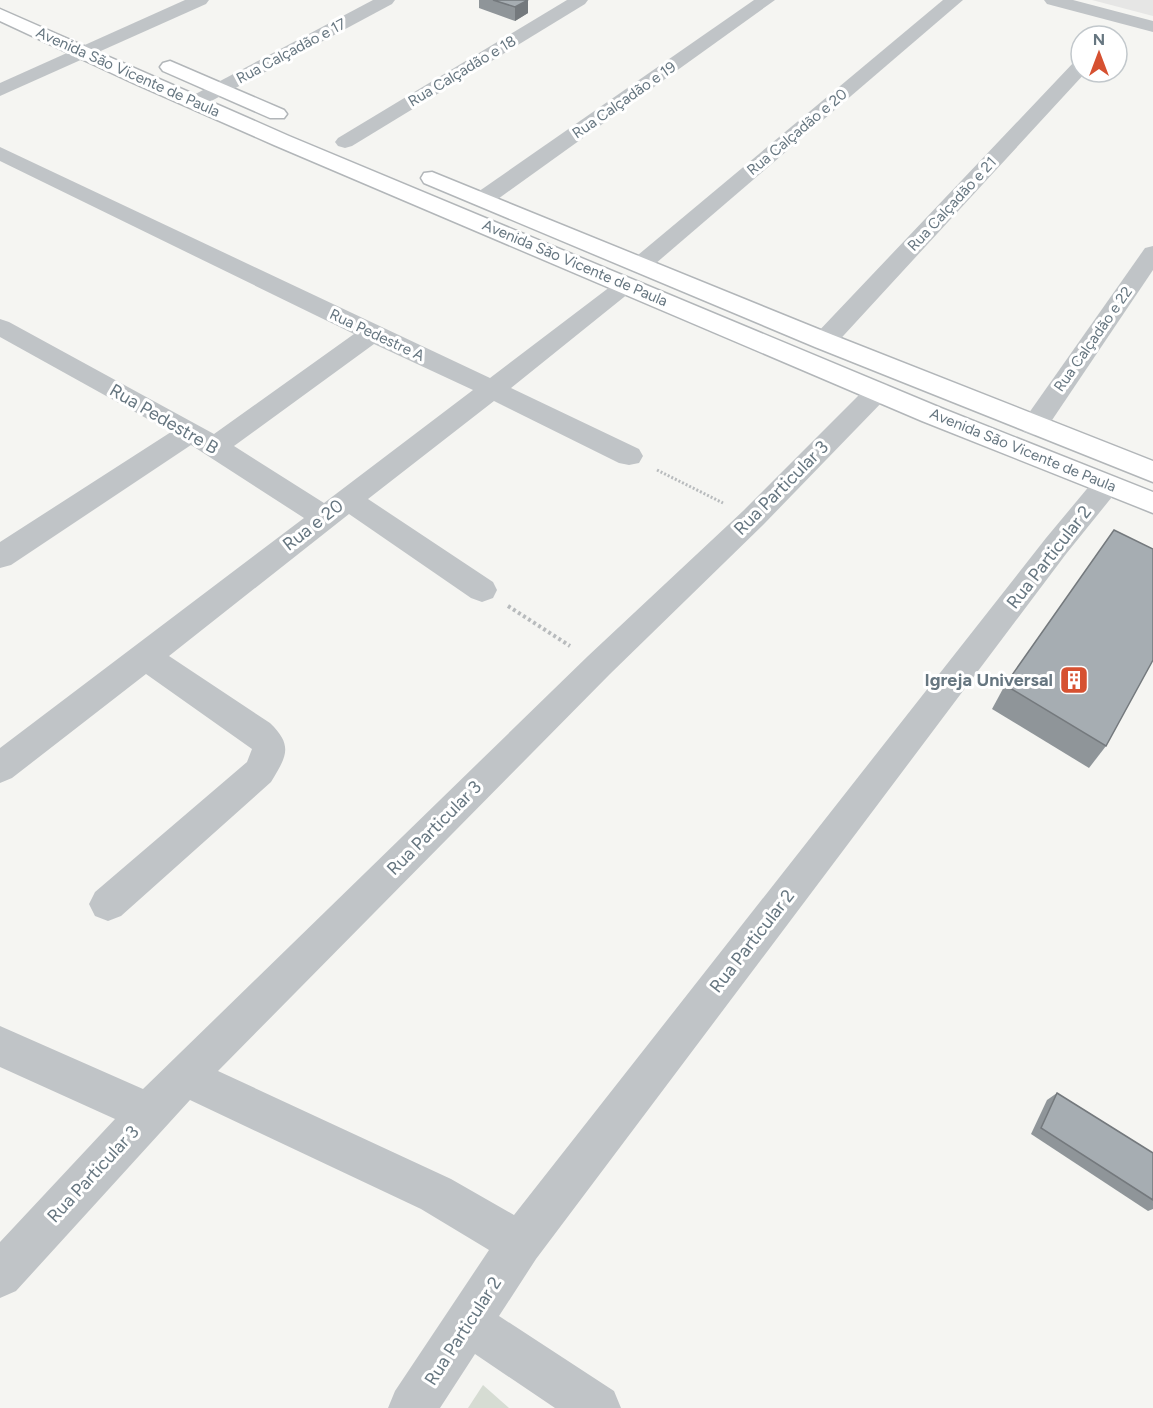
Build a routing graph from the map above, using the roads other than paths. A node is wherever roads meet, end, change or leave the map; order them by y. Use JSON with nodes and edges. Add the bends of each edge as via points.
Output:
{"nodes":[{"id":1,"x":17,"y":0,"type":"edge"},
{"id":2,"x":200,"y":0,"type":"edge"},
{"id":3,"x":386,"y":0,"type":"edge"},
{"id":4,"x":579,"y":0,"type":"edge"},
{"id":5,"x":766,"y":0,"type":"edge"},
{"id":6,"x":954,"y":0,"type":"edge"},
{"id":7,"x":1053,"y":0,"type":"edge"},
{"id":8,"x":0,"y":14,"type":"edge"},
{"id":9,"x":1125,"y":19,"type":"junction"},
{"id":10,"x":1120,"y":24,"type":"edge"},
{"id":11,"x":1153,"y":27,"type":"edge"},
{"id":12,"x":110,"y":42,"type":"junction"},
{"id":13,"x":132,"y":52,"type":"dead end"},
{"id":14,"x":82,"y":54,"type":"junction"},
{"id":15,"x":154,"y":61,"type":"dead end"},
{"id":16,"x":1069,"y":79,"type":"edge"},
{"id":17,"x":220,"y":88,"type":"junction"},
{"id":18,"x":0,"y":90,"type":"edge"},
{"id":19,"x":195,"y":102,"type":"junction"},
{"id":20,"x":302,"y":124,"type":"dead end"},
{"id":21,"x":324,"y":133,"type":"dead end"},
{"id":22,"x":356,"y":147,"type":"joint"},
{"id":23,"x":0,"y":153,"type":"edge"},
{"id":24,"x":408,"y":169,"type":"dead end"},
{"id":25,"x":483,"y":199,"type":"junction"},
{"id":26,"x":1153,"y":253,"type":"edge"},
{"id":27,"x":633,"y":275,"type":"junction"},
{"id":28,"x":0,"y":327,"type":"edge"},
{"id":29,"x":372,"y":333,"type":"junction"},
{"id":30,"x":824,"y":341,"type":"junction"},
{"id":31,"x":492,"y":389,"type":"junction"},
{"id":32,"x":878,"y":391,"type":"junction"},
{"id":33,"x":1034,"y":426,"type":"junction"},
{"id":34,"x":202,"y":439,"type":"junction"},
{"id":35,"x":629,"y":456,"type":"road end"},
{"id":36,"x":1153,"y":472,"type":"edge"},
{"id":37,"x":1106,"y":485,"type":"junction"},
{"id":38,"x":1153,"y":503,"type":"edge"},
{"id":39,"x":336,"y":508,"type":"junction"},
{"id":40,"x":8,"y":552,"type":"edge"},
{"id":41,"x":482,"y":590,"type":"road end"},
{"id":42,"x":144,"y":656,"type":"junction"},
{"id":43,"x":0,"y":768,"type":"edge"},
{"id":44,"x":108,"y":904,"type":"dead end"},
{"id":45,"x":0,"y":1046,"type":"edge"},
{"id":46,"x":184,"y":1076,"type":"junction"},
{"id":47,"x":149,"y":1113,"type":"junction"},
{"id":48,"x":520,"y":1243,"type":"junction"},
{"id":49,"x":0,"y":1275,"type":"edge"},
{"id":50,"x":469,"y":1323,"type":"junction"},
{"id":51,"x":412,"y":1408,"type":"edge"},
{"id":52,"x":597,"y":1408,"type":"edge"}],
"edges":[{"from":1,"to":12,"type":"main road","name":"Avenida São Vicente de Paula"},
{"from":2,"to":12,"type":"street"},
{"from":3,"to":17,"type":"street","name":"Rua Calçadão e 17"},
{"from":4,"to":22,"type":"street","name":"Rua Calçadão e 18"},
{"from":5,"to":25,"type":"street","name":"Rua Calçadão e 19"},
{"from":6,"to":27,"type":"street","name":"Rua Calçadão e 20"},
{"from":7,"to":9,"type":"street"},
{"from":8,"to":14,"type":"main road","name":"Avenida São Vicente de Paula"},
{"from":9,"to":10,"type":"street"},
{"from":9,"to":11,"type":"street"},
{"from":12,"to":13,"type":"main road","name":"Avenida São Vicente de Paula"},
{"from":12,"to":14,"type":"street"},
{"from":14,"to":18,"type":"street"},
{"from":14,"to":19,"type":"main road","name":"Avenida São Vicente de Paula"},
{"from":15,"to":17,"type":"main road","name":"Avenida São Vicente de Paula"},
{"from":16,"to":30,"type":"street","name":"Rua Calçadão e 21"},
{"from":17,"to":19,"type":"street","name":"Rua Calçadão e 17"},
{"from":17,"to":20,"type":"main road","name":"Avenida São Vicente de Paula"},
{"from":19,"to":27,"type":"main road","name":"Avenida São Vicente de Paula"},
{"from":21,"to":22,"type":"main road"},
{"from":23,"to":29,"type":"street","name":"Rua Pedestre A"},
{"from":24,"to":25,"type":"main road","name":"Avenida São Vicente de Paula"},
{"from":25,"to":27,"type":"main road","name":"Avenida São Vicente de Paula"},
{"from":26,"to":33,"type":"street","name":"Rua Calçadão e 22"},
{"from":27,"to":30,"type":"main road","name":"Avenida São Vicente de Paula"},
{"from":27,"to":31,"type":"street","name":"Rua e 20"},
{"from":27,"to":32,"type":"main road","name":"Avenida São Vicente de Paula"},
{"from":28,"to":34,"type":"street","name":"Rua Pedestre B"},
{"from":29,"to":31,"type":"street","name":"Rua Pedestre A"},
{"from":29,"to":34,"type":"street"},
{"from":30,"to":33,"type":"main road","name":"Avenida São Vicente de Paula"},
{"from":31,"to":35,"type":"street","name":"Rua Pedestre A"},
{"from":31,"to":39,"type":"street","name":"Rua e 20"},
{"from":32,"to":37,"type":"main road","name":"Avenida São Vicente de Paula"},
{"from":32,"to":46,"type":"street","name":"Rua Particular 3"},
{"from":33,"to":36,"type":"main road","name":"Avenida São Vicente de Paula"},
{"from":34,"to":39,"type":"street","name":"Rua Pedestre B"},
{"from":34,"to":40,"type":"street"},
{"from":37,"to":38,"type":"main road","name":"Avenida São Vicente de Paula"},
{"from":37,"to":48,"type":"street","name":"Rua Particular 2"},
{"from":39,"to":41,"type":"street","name":"Rua Pedestre B"},
{"from":39,"to":42,"type":"street","name":"Rua e 20"},
{"from":42,"to":43,"type":"street","name":"Rua e 20"},
{"from":42,"to":44,"type":"street","via":[[258,733],[269,744],[268,757],[259,771]]},
{"from":45,"to":47,"type":"street"},
{"from":46,"to":47,"type":"street","name":"Rua Particular 3"},
{"from":46,"to":48,"type":"street","via":[[436,1194]]},
{"from":47,"to":49,"type":"street","name":"Rua Particular 3"},
{"from":48,"to":50,"type":"street","name":"Rua Particular 2"},
{"from":50,"to":51,"type":"street","name":"Rua Particular 2"},
{"from":50,"to":52,"type":"street"}]}
